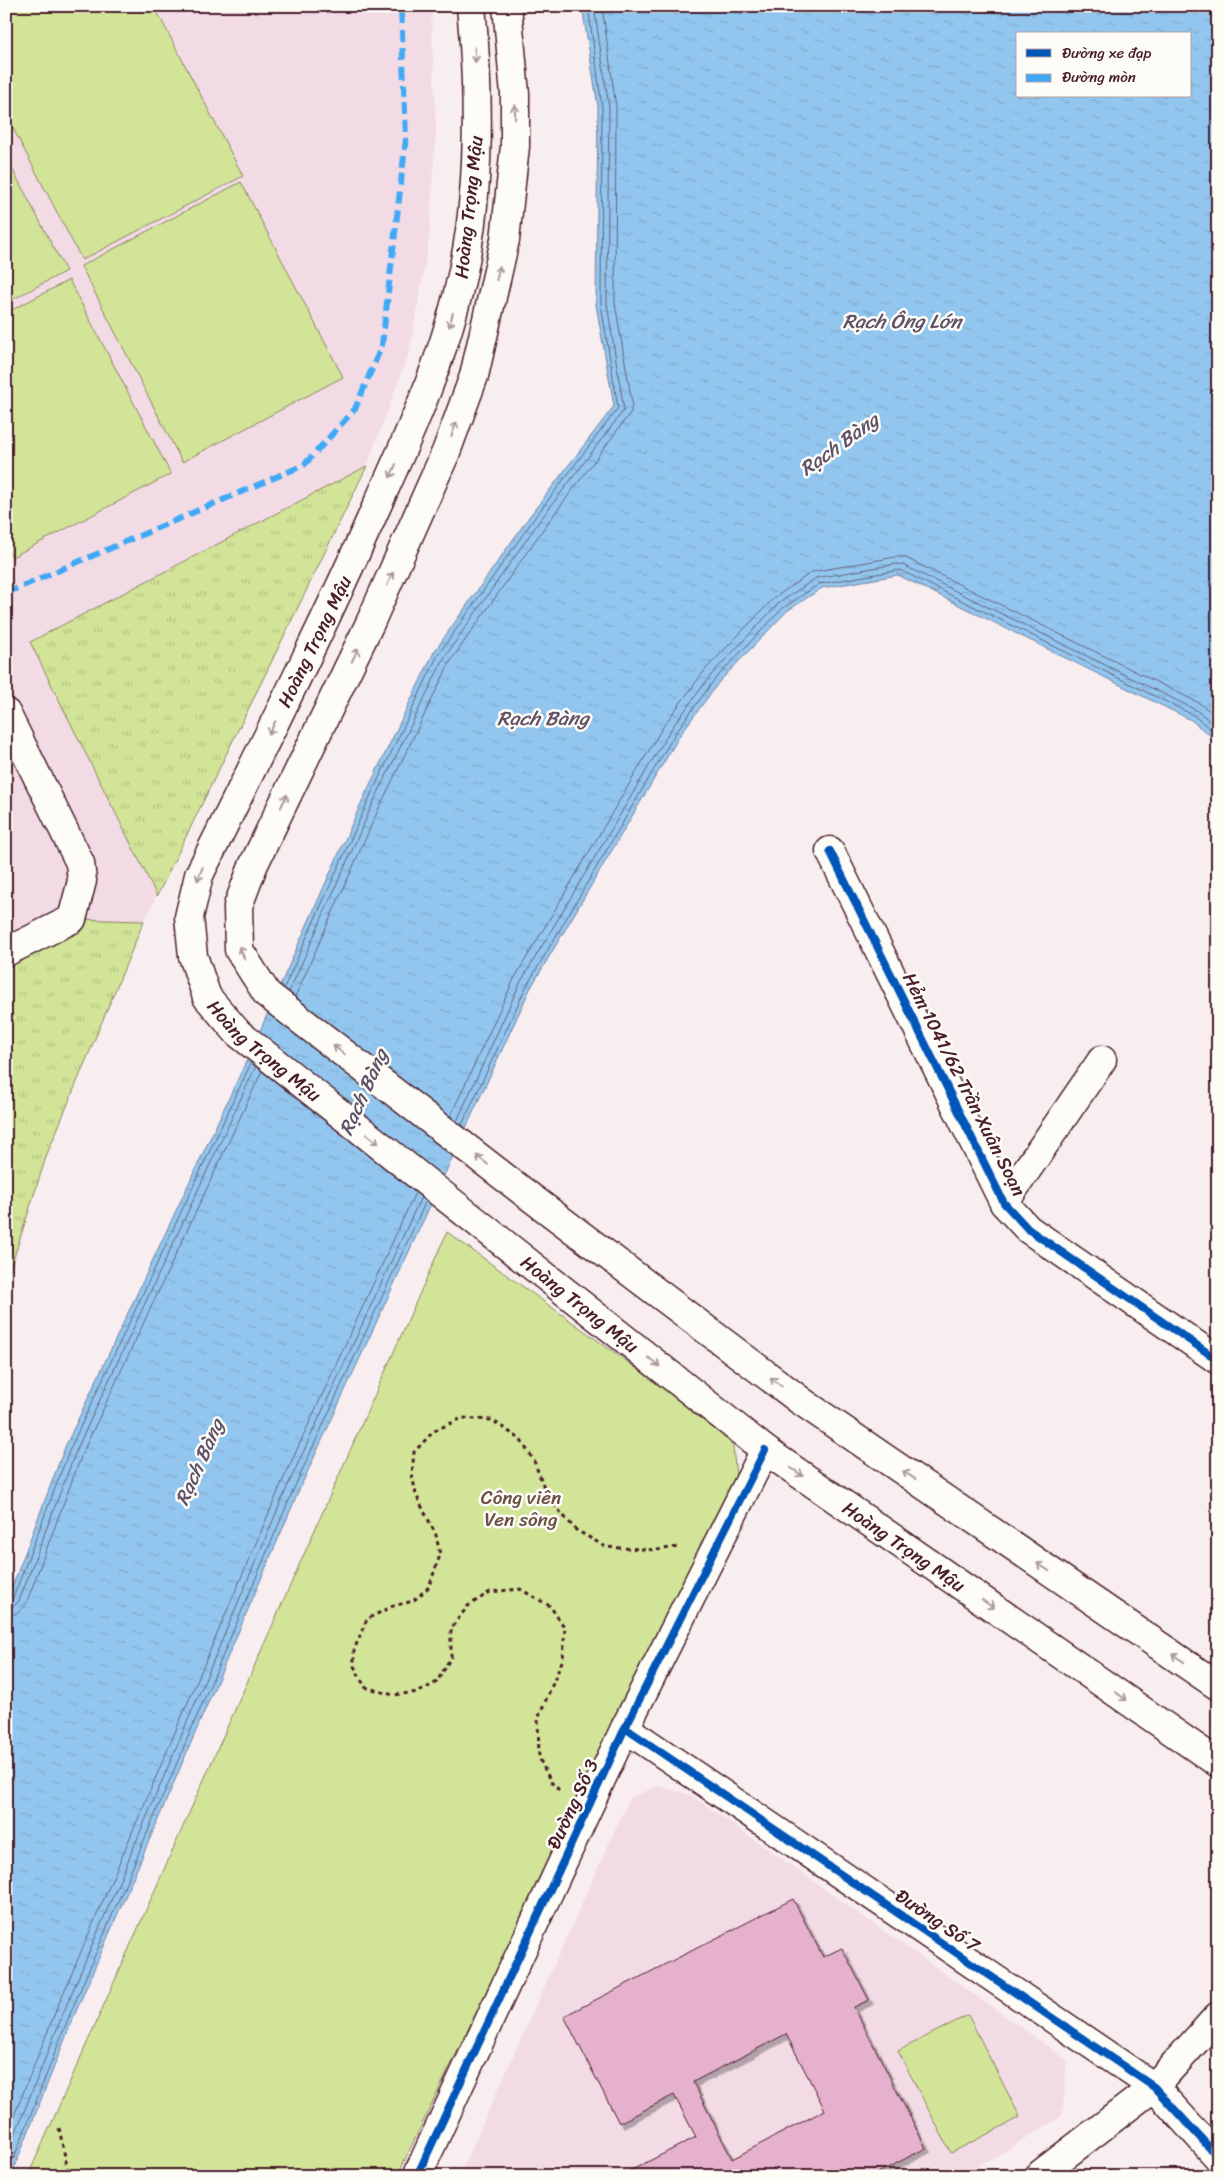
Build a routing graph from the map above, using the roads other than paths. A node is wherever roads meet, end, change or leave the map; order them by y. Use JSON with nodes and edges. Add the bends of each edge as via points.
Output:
{"nodes":[{"id":1,"x":471,"y":6,"type":"edge"},
{"id":2,"x":507,"y":6,"type":"edge"},
{"id":3,"x":6,"y":714,"type":"edge"},
{"id":4,"x":830,"y":850,"type":"dead end"},
{"id":5,"x":6,"y":952,"type":"edge"},
{"id":6,"x":1102,"y":1060,"type":"dead end"},
{"id":7,"x":1004,"y":1203,"type":"junction"},
{"id":8,"x":1218,"y":1360,"type":"edge"},
{"id":9,"x":765,"y":1450,"type":"junction"},
{"id":10,"x":1218,"y":1686,"type":"edge"},
{"id":11,"x":625,"y":1728,"type":"junction"},
{"id":12,"x":1218,"y":1763,"type":"edge"},
{"id":13,"x":1218,"y":2016,"type":"edge"},
{"id":14,"x":1154,"y":2087,"type":"junction"},
{"id":15,"x":1218,"y":2156,"type":"edge"},
{"id":16,"x":417,"y":2176,"type":"edge"},
{"id":17,"x":1038,"y":2176,"type":"edge"}],
"edges":[{"from":1,"to":9,"type":"main road","name":"Hoàng Trọng Mậu","one_way":true,"via":[[477,124],[474,188],[465,265],[445,345],[333,606],[199,875],[189,916],[193,956],[207,997],[238,1033]]},
{"from":10,"to":2,"type":"main road","name":"Hoàng Trọng Mậu","one_way":true,"via":[[801,1401],[266,994],[239,950],[238,906],[252,866],[370,624],[446,452],[474,376],[505,240],[515,146],[515,94]]},
{"from":3,"to":5,"type":"main road","via":[[80,863],[82,881],[72,919]]},
{"from":4,"to":7,"type":"main road","name":"Hẻm 1041/62 Trần Xuân Soạn"},
{"from":6,"to":7,"type":"main road"},
{"from":7,"to":8,"type":"main road","name":"Hẻm 1041/62 Trần Xuân Soạn","via":[[1028,1229]]},
{"from":9,"to":11,"type":"main road","name":"Đường Số 3"},
{"from":9,"to":12,"type":"main road","name":"Hoàng Trọng Mậu","one_way":true},
{"from":11,"to":14,"type":"main road","name":"Đường Số 7"},
{"from":11,"to":16,"type":"main road","name":"Đường Số 3"},
{"from":13,"to":14,"type":"main road"},
{"from":14,"to":15,"type":"main road","name":"Đường Số 7"},
{"from":14,"to":17,"type":"main road"}]}
